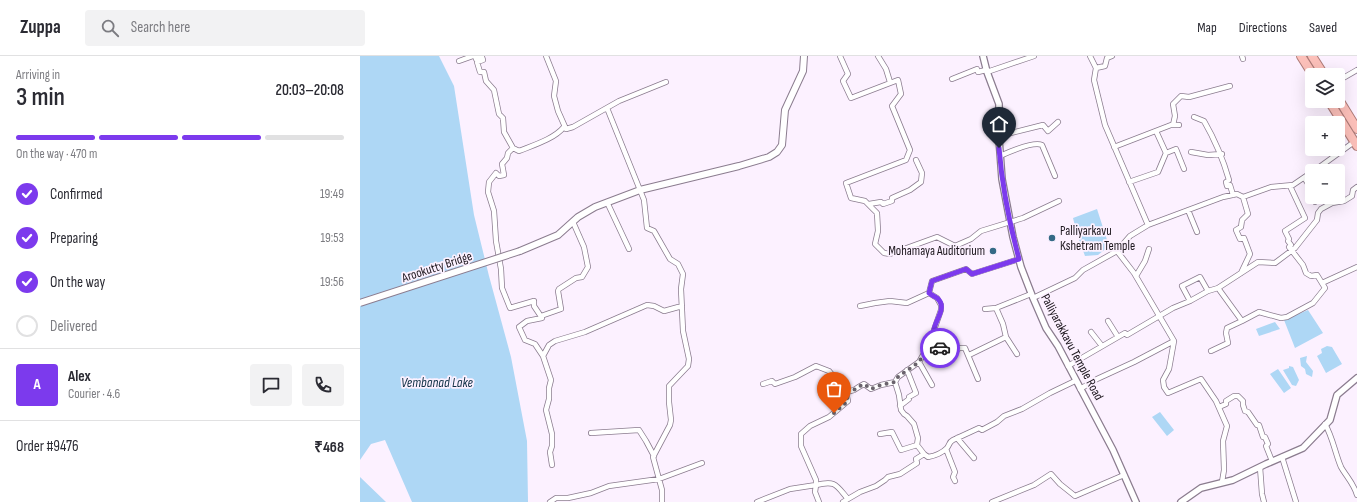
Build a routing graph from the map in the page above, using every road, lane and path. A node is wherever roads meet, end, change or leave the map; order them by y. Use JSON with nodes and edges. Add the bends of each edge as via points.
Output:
{"nodes":[{"id":1,"x":474,"y":56,"type":"edge"},
{"id":2,"x":546,"y":56,"type":"edge"},
{"id":3,"x":804,"y":56,"type":"edge"},
{"id":4,"x":840,"y":56,"type":"edge"},
{"id":5,"x":878,"y":56,"type":"edge"},
{"id":6,"x":983,"y":56,"type":"edge"},
{"id":7,"x":1034,"y":56,"type":"edge"},
{"id":8,"x":1090,"y":56,"type":"edge"},
{"id":9,"x":1112,"y":56,"type":"edge"},
{"id":10,"x":1301,"y":56,"type":"edge"},
{"id":11,"x":1312,"y":56,"type":"edge"},
{"id":12,"x":459,"y":61,"type":"dead end"},
{"id":13,"x":1096,"y":68,"type":"junction"},
{"id":14,"x":1309,"y":68,"type":"edge"},
{"id":15,"x":1320,"y":68,"type":"edge"},
{"id":16,"x":1357,"y":70,"type":"edge"},
{"id":17,"x":987,"y":71,"type":"junction"},
{"id":18,"x":1345,"y":77,"type":"edge"},
{"id":19,"x":952,"y":79,"type":"dead end"},
{"id":20,"x":666,"y":82,"type":"dead end"},
{"id":21,"x":890,"y":82,"type":"junction"},
{"id":22,"x":1230,"y":86,"type":"dead end"},
{"id":23,"x":607,"y":108,"type":"junction"},
{"id":24,"x":1333,"y":108,"type":"edge"},
{"id":25,"x":1344,"y":108,"type":"edge"},
{"id":26,"x":1194,"y":118,"type":"dead end"},
{"id":27,"x":1058,"y":122,"type":"dead end"},
{"id":28,"x":1173,"y":125,"type":"junction"},
{"id":29,"x":1179,"y":125,"type":"dead end"},
{"id":30,"x":564,"y":127,"type":"junction"},
{"id":31,"x":1357,"y":129,"type":"edge"},
{"id":32,"x":1156,"y":131,"type":"junction"},
{"id":33,"x":999,"y":136,"type":"junction"},
{"id":34,"x":1356,"y":144,"type":"edge"},
{"id":35,"x":1114,"y":147,"type":"junction"},
{"id":36,"x":513,"y":148,"type":"junction"},
{"id":37,"x":1191,"y":152,"type":"dead end"},
{"id":38,"x":1166,"y":153,"type":"junction"},
{"id":39,"x":1222,"y":154,"type":"junction"},
{"id":40,"x":1000,"y":156,"type":"junction"},
{"id":41,"x":916,"y":160,"type":"dead end"},
{"id":42,"x":1325,"y":164,"type":"edge"},
{"id":43,"x":1184,"y":169,"type":"dead end"},
{"id":44,"x":1055,"y":176,"type":"dead end"},
{"id":45,"x":1304,"y":178,"type":"edge"},
{"id":46,"x":1129,"y":182,"type":"junction"},
{"id":47,"x":1290,"y":186,"type":"junction"},
{"id":48,"x":1357,"y":187,"type":"edge"},
{"id":49,"x":640,"y":190,"type":"junction"},
{"id":50,"x":1233,"y":195,"type":"junction"},
{"id":51,"x":1243,"y":197,"type":"junction"},
{"id":52,"x":1060,"y":200,"type":"dead end"},
{"id":53,"x":607,"y":202,"type":"junction"},
{"id":54,"x":869,"y":204,"type":"junction"},
{"id":55,"x":1188,"y":210,"type":"junction"},
{"id":56,"x":1011,"y":221,"type":"junction"},
{"id":57,"x":573,"y":222,"type":"junction"},
{"id":58,"x":1148,"y":225,"type":"junction"},
{"id":59,"x":1197,"y":232,"type":"dead end"},
{"id":60,"x":1148,"y":248,"type":"dead end"},
{"id":61,"x":629,"y":249,"type":"dead end"},
{"id":62,"x":1291,"y":251,"type":"junction"},
{"id":63,"x":1117,"y":252,"type":"junction"},
{"id":64,"x":1019,"y":259,"type":"junction"},
{"id":65,"x":1357,"y":267,"type":"edge"},
{"id":66,"x":1240,"y":273,"type":"junction"},
{"id":67,"x":1136,"y":276,"type":"junction"},
{"id":68,"x":1322,"y":283,"type":"junction"},
{"id":69,"x":1218,"y":288,"type":"junction"},
{"id":70,"x":1208,"y":291,"type":"junction"},
{"id":71,"x":929,"y":293,"type":"junction"},
{"id":72,"x":1032,"y":296,"type":"junction"},
{"id":73,"x":1190,"y":301,"type":"junction"},
{"id":74,"x":360,"y":303,"type":"edge"},
{"id":75,"x":682,"y":306,"type":"junction"},
{"id":76,"x":860,"y":306,"type":"dead end"},
{"id":77,"x":996,"y":308,"type":"junction"},
{"id":78,"x":985,"y":309,"type":"dead end"},
{"id":79,"x":541,"y":316,"type":"junction"},
{"id":80,"x":1159,"y":317,"type":"junction"},
{"id":81,"x":1108,"y":321,"type":"dead end"},
{"id":82,"x":1242,"y":321,"type":"junction"},
{"id":83,"x":1091,"y":332,"type":"dead end"},
{"id":84,"x":1006,"y":337,"type":"junction"},
{"id":85,"x":1118,"y":337,"type":"junction"},
{"id":86,"x":1174,"y":341,"type":"junction"},
{"id":87,"x":1102,"y":346,"type":"junction"},
{"id":88,"x":1210,"y":351,"type":"dead end"},
{"id":89,"x":940,"y":352,"type":"junction"},
{"id":90,"x":1017,"y":354,"type":"dead end"},
{"id":91,"x":969,"y":355,"type":"junction"},
{"id":92,"x":543,"y":356,"type":"junction"},
{"id":93,"x":919,"y":362,"type":"junction"},
{"id":94,"x":1068,"y":366,"type":"junction"},
{"id":95,"x":907,"y":370,"type":"junction"},
{"id":96,"x":1357,"y":378,"type":"edge"},
{"id":97,"x":978,"y":379,"type":"dead end"},
{"id":98,"x":1075,"y":380,"type":"junction"},
{"id":99,"x":895,"y":382,"type":"junction"},
{"id":100,"x":763,"y":384,"type":"dead end"},
{"id":101,"x":932,"y":385,"type":"dead end"},
{"id":102,"x":1080,"y":389,"type":"junction"},
{"id":103,"x":846,"y":392,"type":"junction"},
{"id":104,"x":900,"y":406,"type":"junction"},
{"id":105,"x":1219,"y":407,"type":"junction"},
{"id":106,"x":1325,"y":424,"type":"junction"},
{"id":107,"x":591,"y":433,"type":"dead end"},
{"id":108,"x":880,"y":434,"type":"dead end"},
{"id":109,"x":957,"y":438,"type":"junction"},
{"id":110,"x":917,"y":445,"type":"junction"},
{"id":111,"x":946,"y":449,"type":"junction"},
{"id":112,"x":924,"y":454,"type":"junction"},
{"id":113,"x":654,"y":456,"type":"junction"},
{"id":114,"x":1282,"y":457,"type":"junction"},
{"id":115,"x":974,"y":458,"type":"dead end"},
{"id":116,"x":1272,"y":461,"type":"junction"},
{"id":117,"x":702,"y":463,"type":"dead end"},
{"id":118,"x":552,"y":465,"type":"dead end"},
{"id":119,"x":1260,"y":467,"type":"junction"},
{"id":120,"x":1124,"y":475,"type":"junction"},
{"id":121,"x":659,"y":479,"type":"junction"},
{"id":122,"x":955,"y":481,"type":"dead end"},
{"id":123,"x":1222,"y":482,"type":"junction"},
{"id":124,"x":816,"y":485,"type":"junction"},
{"id":125,"x":1357,"y":495,"type":"edge"},
{"id":126,"x":848,"y":500,"type":"junction"},
{"id":127,"x":550,"y":502,"type":"edge"},
{"id":128,"x":662,"y":502,"type":"edge"},
{"id":129,"x":757,"y":502,"type":"edge"},
{"id":130,"x":819,"y":502,"type":"edge"},
{"id":131,"x":843,"y":502,"type":"edge"},
{"id":132,"x":992,"y":502,"type":"edge"},
{"id":133,"x":1136,"y":502,"type":"edge"},
{"id":134,"x":1182,"y":502,"type":"edge"},
{"id":135,"x":1264,"y":502,"type":"edge"},
{"id":136,"x":1296,"y":502,"type":"edge"}],
"edges":[{"from":1,"to":12,"type":"street"},
{"from":1,"to":36,"type":"street","via":[[476,59],[482,57],[483,60],[477,62],[480,72],[484,72],[486,81],[494,90],[499,114],[503,118],[504,132]]},
{"from":2,"to":30,"type":"street","via":[[556,81],[554,96]]},
{"from":3,"to":49,"type":"main road","name":"Arookutty Bridge","via":[[803,70],[785,110],[782,145],[777,152],[739,166]]},
{"from":4,"to":21,"type":"street","via":[[848,74],[843,81],[851,98]]},
{"from":5,"to":21,"type":"street"},
{"from":6,"to":17,"type":"street","name":"Palliyarakkavu Temple Road"},
{"from":7,"to":17,"type":"street"},
{"from":8,"to":13,"type":"street"},
{"from":9,"to":13,"type":"street","via":[[1107,58],[1105,66]]},
{"from":10,"to":14,"type":"highway"},
{"from":11,"to":15,"type":"highway"},
{"from":13,"to":35,"type":"street","via":[[1094,80],[1105,125]]},
{"from":16,"to":18,"type":"street"},
{"from":17,"to":19,"type":"street","via":[[978,72],[977,69]]},
{"from":17,"to":33,"type":"street","name":"Palliyarakkavu Temple Road","via":[[999,104]]},
{"from":20,"to":23,"type":"street"},
{"from":21,"to":54,"type":"street","via":[[898,80],[902,94],[892,106],[910,150],[906,160],[846,183],[851,198]]},
{"from":22,"to":28,"type":"street","via":[[1189,97],[1181,96],[1173,104]]},
{"from":23,"to":30,"type":"street","via":[[573,127]]},
{"from":23,"to":49,"type":"street"},
{"from":24,"to":34,"type":"highway"},
{"from":25,"to":31,"type":"highway"},
{"from":26,"to":39,"type":"street","via":[[1204,121]]},
{"from":27,"to":33,"type":"street","via":[[1048,131],[1043,125]]},
{"from":28,"to":29,"type":"street"},
{"from":28,"to":32,"type":"street"},
{"from":30,"to":36,"type":"street","via":[[560,132],[535,145],[519,151]]},
{"from":32,"to":35,"type":"street"},
{"from":32,"to":38,"type":"street"},
{"from":33,"to":40,"type":"street","name":"Palliyarakkavu Temple Road"},
{"from":34,"to":42,"type":"street"},
{"from":35,"to":46,"type":"street"},
{"from":36,"to":79,"type":"street","via":[[502,164],[504,175],[499,176],[496,173],[489,182],[488,192],[494,211],[502,288],[510,308],[534,302]]},
{"from":37,"to":39,"type":"street","via":[[1208,156]]},
{"from":38,"to":43,"type":"street","via":[[1176,149]]},
{"from":38,"to":46,"type":"street","via":[[1158,172]]},
{"from":39,"to":50,"type":"street","via":[[1229,180],[1226,182],[1227,186],[1230,185]]},
{"from":40,"to":44,"type":"street","via":[[1019,148],[1042,145]]},
{"from":40,"to":56,"type":"street","name":"Palliyarakkavu Temple Road"},
{"from":41,"to":54,"type":"street","via":[[922,173],[921,182],[892,198],[892,201]]},
{"from":45,"to":47,"type":"street"},
{"from":46,"to":58,"type":"street"},
{"from":47,"to":51,"type":"street","via":[[1271,187]]},
{"from":47,"to":62,"type":"street","via":[[1305,218],[1285,232]]},
{"from":48,"to":62,"type":"street","via":[[1353,190],[1352,196],[1344,201],[1332,202],[1321,209],[1317,220]]},
{"from":49,"to":53,"type":"main road","name":"Arookutty Bridge"},
{"from":49,"to":75,"type":"street","via":[[644,200],[647,228],[654,231],[670,259],[678,264],[683,274]]},
{"from":50,"to":51,"type":"street"},
{"from":50,"to":55,"type":"street"},
{"from":51,"to":66,"type":"street","via":[[1248,214],[1242,220],[1241,227],[1236,230],[1240,239],[1244,238],[1250,254]]},
{"from":52,"to":56,"type":"street"},
{"from":53,"to":57,"type":"main road","name":"Arookutty Bridge","via":[[578,216]]},
{"from":53,"to":61,"type":"street"},
{"from":54,"to":56,"type":"street","via":[[877,213],[878,231],[875,244],[884,253],[890,254],[937,238],[955,246],[972,239],[982,231]]},
{"from":55,"to":58,"type":"street"},
{"from":55,"to":59,"type":"street"},
{"from":56,"to":64,"type":"street","name":"Palliyarakkavu Temple Road"},
{"from":57,"to":74,"type":"main road","name":"Arookutty Bridge","bridge":true,"via":[[558,235],[520,251]]},
{"from":57,"to":79,"type":"street","via":[[584,247],[588,267],[582,277],[559,289],[560,309]]},
{"from":58,"to":63,"type":"street","via":[[1130,236]]},
{"from":60,"to":67,"type":"street","via":[[1145,261]]},
{"from":62,"to":66,"type":"street","via":[[1275,263],[1258,262]]},
{"from":62,"to":68,"type":"street","via":[[1303,264],[1306,273],[1311,276],[1317,275]]},
{"from":63,"to":67,"type":"street"},
{"from":63,"to":72,"type":"street","via":[[1083,270],[1075,278]]},
{"from":64,"to":71,"type":"street","via":[[972,274],[966,269],[932,281]]},
{"from":64,"to":72,"type":"street","name":"Palliyarakkavu Temple Road"},
{"from":65,"to":68,"type":"street"},
{"from":66,"to":69,"type":"street"},
{"from":67,"to":80,"type":"street"},
{"from":68,"to":82,"type":"street","via":[[1326,288],[1313,303],[1287,317],[1281,318],[1258,312]]},
{"from":69,"to":70,"type":"street"},
{"from":69,"to":82,"type":"street"},
{"from":70,"to":73,"type":"street"},
{"from":70,"to":73,"type":"street","via":[[1200,277],[1182,286]]},
{"from":71,"to":76,"type":"street","via":[[907,303],[890,301]]},
{"from":71,"to":89,"type":"street","via":[[937,298],[941,305],[934,330]]},
{"from":72,"to":77,"type":"street"},
{"from":72,"to":94,"type":"street","name":"Palliyarakkavu Temple Road","via":[[1046,328]]},
{"from":73,"to":80,"type":"street"},
{"from":75,"to":92,"type":"street","via":[[664,310],[647,305],[585,332],[555,341],[549,345]]},
{"from":75,"to":113,"type":"street","via":[[688,366],[669,386],[670,425]]},
{"from":77,"to":78,"type":"street"},
{"from":77,"to":84,"type":"street"},
{"from":79,"to":92,"type":"street","via":[[542,318],[527,321],[519,327],[525,340],[535,344]]},
{"from":80,"to":85,"type":"street","via":[[1127,335],[1125,333]]},
{"from":80,"to":86,"type":"street"},
{"from":81,"to":85,"type":"street"},
{"from":82,"to":88,"type":"street","via":[[1227,328],[1228,343]]},
{"from":83,"to":87,"type":"street"},
{"from":84,"to":90,"type":"street"},
{"from":84,"to":91,"type":"street"},
{"from":85,"to":87,"type":"street"},
{"from":86,"to":102,"type":"street"},
{"from":86,"to":105,"type":"street","via":[[1169,369],[1163,380],[1168,393],[1201,379]]},
{"from":87,"to":94,"type":"street"},
{"from":89,"to":91,"type":"street","via":[[944,355],[966,348]]},
{"from":89,"to":93,"type":"street","via":[[931,351],[923,355]]},
{"from":91,"to":97,"type":"street"},
{"from":92,"to":118,"type":"street","via":[[551,380],[546,410],[552,434]]},
{"from":93,"to":95,"type":"street"},
{"from":93,"to":101,"type":"street"},
{"from":94,"to":98,"type":"street","name":"Palliyarakkavu Temple Road"},
{"from":95,"to":99,"type":"street"},
{"from":95,"to":104,"type":"street","via":[[916,393]]},
{"from":96,"to":106,"type":"street","via":[[1337,395],[1330,420]]},
{"from":98,"to":102,"type":"street","name":"Palliyarakkavu Temple Road"},
{"from":98,"to":109,"type":"street","via":[[982,430],[979,428]]},
{"from":99,"to":103,"type":"street","via":[[871,389],[864,384]]},
{"from":99,"to":104,"type":"street"},
{"from":100,"to":103,"type":"street","via":[[775,384],[816,366],[828,370]]},
{"from":102,"to":120,"type":"street","name":"Palliyarakkavu Temple Road","via":[[1092,408]]},
{"from":103,"to":124,"type":"street","via":[[848,401],[829,417],[810,426],[801,434],[801,446]]},
{"from":104,"to":110,"type":"street","via":[[914,424]]},
{"from":105,"to":116,"type":"street","via":[[1234,396],[1243,401],[1245,411],[1259,425],[1265,437]]},
{"from":105,"to":123,"type":"street","via":[[1227,426],[1223,441]]},
{"from":106,"to":114,"type":"street","via":[[1303,448]]},
{"from":106,"to":125,"type":"street","via":[[1331,434],[1341,467]]},
{"from":107,"to":113,"type":"street","via":[[639,430]]},
{"from":108,"to":110,"type":"street","via":[[892,432],[901,450]]},
{"from":109,"to":111,"type":"street","via":[[949,442]]},
{"from":109,"to":115,"type":"street"},
{"from":110,"to":112,"type":"street"},
{"from":111,"to":112,"type":"street","via":[[935,456],[928,457]]},
{"from":111,"to":122,"type":"street","via":[[955,472]]},
{"from":112,"to":126,"type":"street","via":[[916,459],[917,463],[900,474],[888,477]]},
{"from":113,"to":121,"type":"street"},
{"from":114,"to":116,"type":"street"},
{"from":114,"to":136,"type":"street"},
{"from":116,"to":119,"type":"street"},
{"from":117,"to":121,"type":"street"},
{"from":119,"to":123,"type":"street","via":[[1233,480]]},
{"from":119,"to":135,"type":"street"},
{"from":120,"to":132,"type":"street","via":[[1075,496],[1052,474],[1034,485]]},
{"from":120,"to":133,"type":"street","name":"Palliyarakkavu Temple Road"},
{"from":121,"to":127,"type":"street","via":[[609,486],[591,494],[556,498]]},
{"from":121,"to":128,"type":"street"},
{"from":123,"to":134,"type":"street","via":[[1201,488]]},
{"from":124,"to":126,"type":"street","via":[[834,483]]},
{"from":124,"to":129,"type":"street","via":[[790,489]]},
{"from":124,"to":130,"type":"street","via":[[815,492]]},
{"from":126,"to":131,"type":"street"}]}
